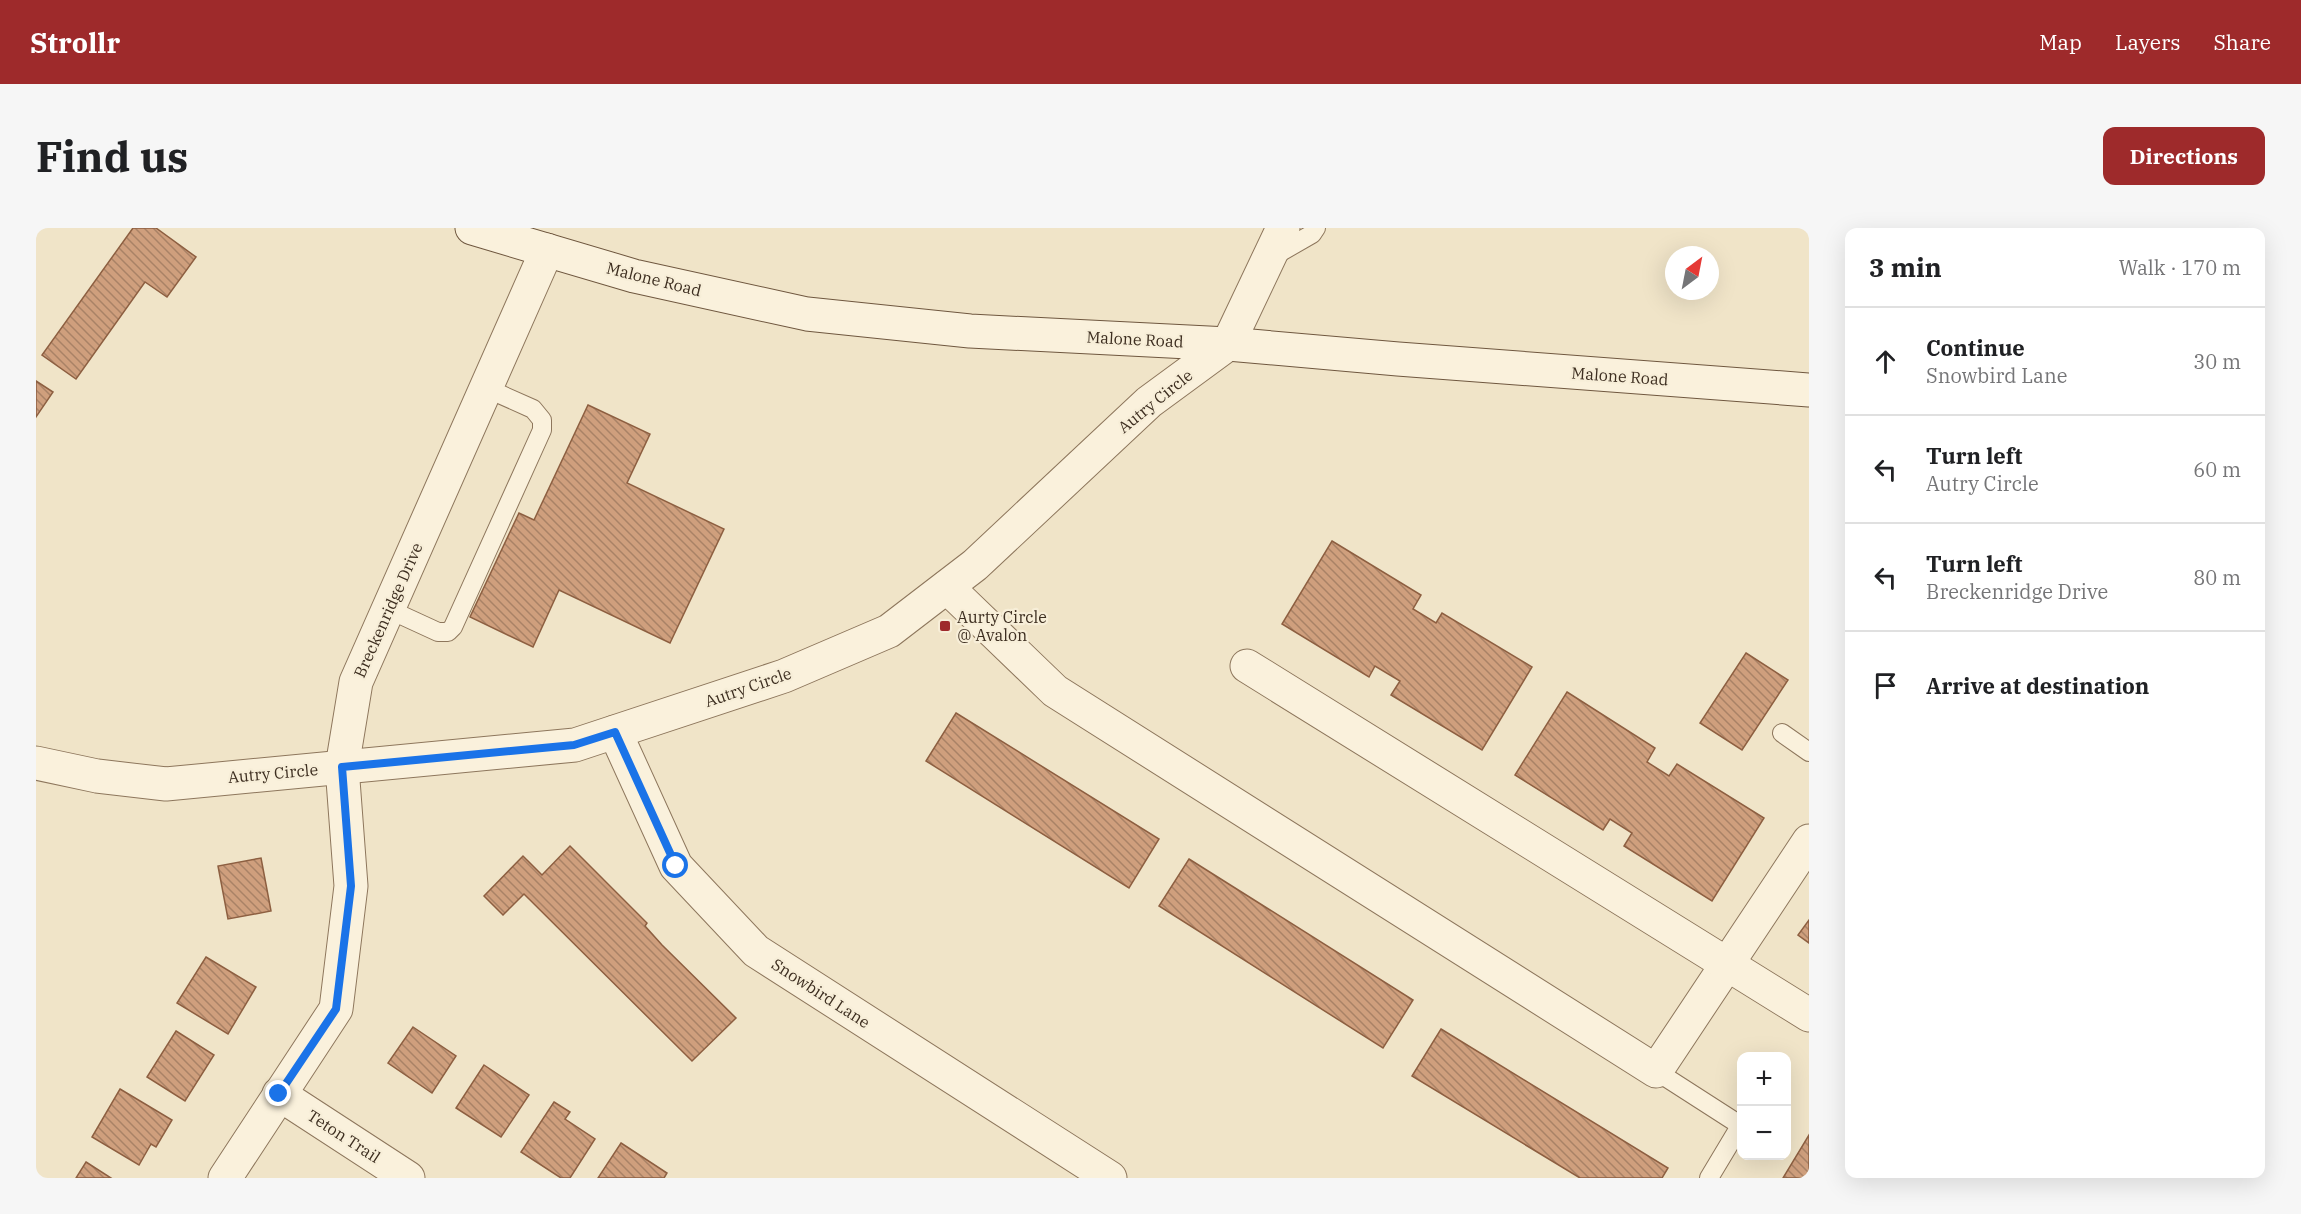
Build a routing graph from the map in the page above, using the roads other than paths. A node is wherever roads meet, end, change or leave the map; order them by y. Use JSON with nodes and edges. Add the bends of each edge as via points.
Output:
{"nodes":[{"id":1,"x":472,"y":228,"type":"edge"},
{"id":2,"x":1283,"y":228,"type":"edge"},
{"id":3,"x":1316,"y":228,"type":"edge"},
{"id":4,"x":547,"y":250,"type":"junction"},
{"id":5,"x":1268,"y":259,"type":"junction"},
{"id":6,"x":1228,"y":344,"type":"junction"},
{"id":7,"x":486,"y":388,"type":"junction"},
{"id":8,"x":1809,"y":390,"type":"edge"},
{"id":9,"x":946,"y":587,"type":"junction"},
{"id":10,"x":388,"y":609,"type":"junction"},
{"id":11,"x":1247,"y":666,"type":"dead end"},
{"id":12,"x":615,"y":732,"type":"junction"},
{"id":13,"x":1782,"y":733,"type":"dead end"},
{"id":14,"x":1809,"y":752,"type":"edge"},
{"id":15,"x":36,"y":763,"type":"edge"},
{"id":16,"x":342,"y":767,"type":"junction"},
{"id":17,"x":1809,"y":841,"type":"edge"},
{"id":18,"x":1728,"y":964,"type":"junction"},
{"id":19,"x":1809,"y":1015,"type":"edge"},
{"id":20,"x":1656,"y":1071,"type":"junction"},
{"id":21,"x":279,"y":1094,"type":"junction"},
{"id":22,"x":1737,"y":1122,"type":"edge"},
{"id":23,"x":1737,"y":1131,"type":"edge"},
{"id":24,"x":225,"y":1178,"type":"edge"},
{"id":25,"x":408,"y":1178,"type":"edge"},
{"id":26,"x":1110,"y":1178,"type":"edge"},
{"id":27,"x":1709,"y":1178,"type":"edge"}],
"edges":[{"from":1,"to":4,"type":"street","name":"Malone Road"},
{"from":2,"to":5,"type":"street","name":"Autry Circle"},
{"from":3,"to":5,"type":"lane"},
{"from":4,"to":6,"type":"street","name":"Malone Road","via":[[634,276],[807,314],[970,331]]},
{"from":4,"to":7,"type":"street","name":"Breckenridge Drive"},
{"from":5,"to":6,"type":"street","name":"Autry Circle"},
{"from":6,"to":8,"type":"street","name":"Malone Road"},
{"from":6,"to":9,"type":"street","name":"Autry Circle","via":[[1149,402],[975,565]]},
{"from":7,"to":10,"type":"street","name":"Breckenridge Drive"},
{"from":7,"to":10,"type":"lane","via":[[533,409],[542,420],[538,440],[453,627],[448,632],[438,632]]},
{"from":9,"to":12,"type":"street","name":"Autry Circle","via":[[889,632],[784,676]]},
{"from":9,"to":20,"type":"street","via":[[1055,691]]},
{"from":10,"to":16,"type":"street","name":"Breckenridge Drive","via":[[356,682]]},
{"from":11,"to":18,"type":"street"},
{"from":12,"to":16,"type":"street","name":"Autry Circle","via":[[574,745]]},
{"from":12,"to":26,"type":"street","name":"Snowbird Lane","via":[[676,866],[756,951]]},
{"from":13,"to":14,"type":"lane"},
{"from":15,"to":16,"type":"street","name":"Autry Circle","via":[[97,776],[166,783]]},
{"from":16,"to":21,"type":"street","name":"Breckenridge Drive","via":[[351,886],[336,1009]]},
{"from":17,"to":18,"type":"street"},
{"from":18,"to":19,"type":"street"},
{"from":18,"to":20,"type":"street"},
{"from":20,"to":22,"type":"lane"},
{"from":21,"to":24,"type":"street","name":"Breckenridge Drive"},
{"from":21,"to":25,"type":"street","name":"Teton Trail"},
{"from":23,"to":27,"type":"lane"}]}
